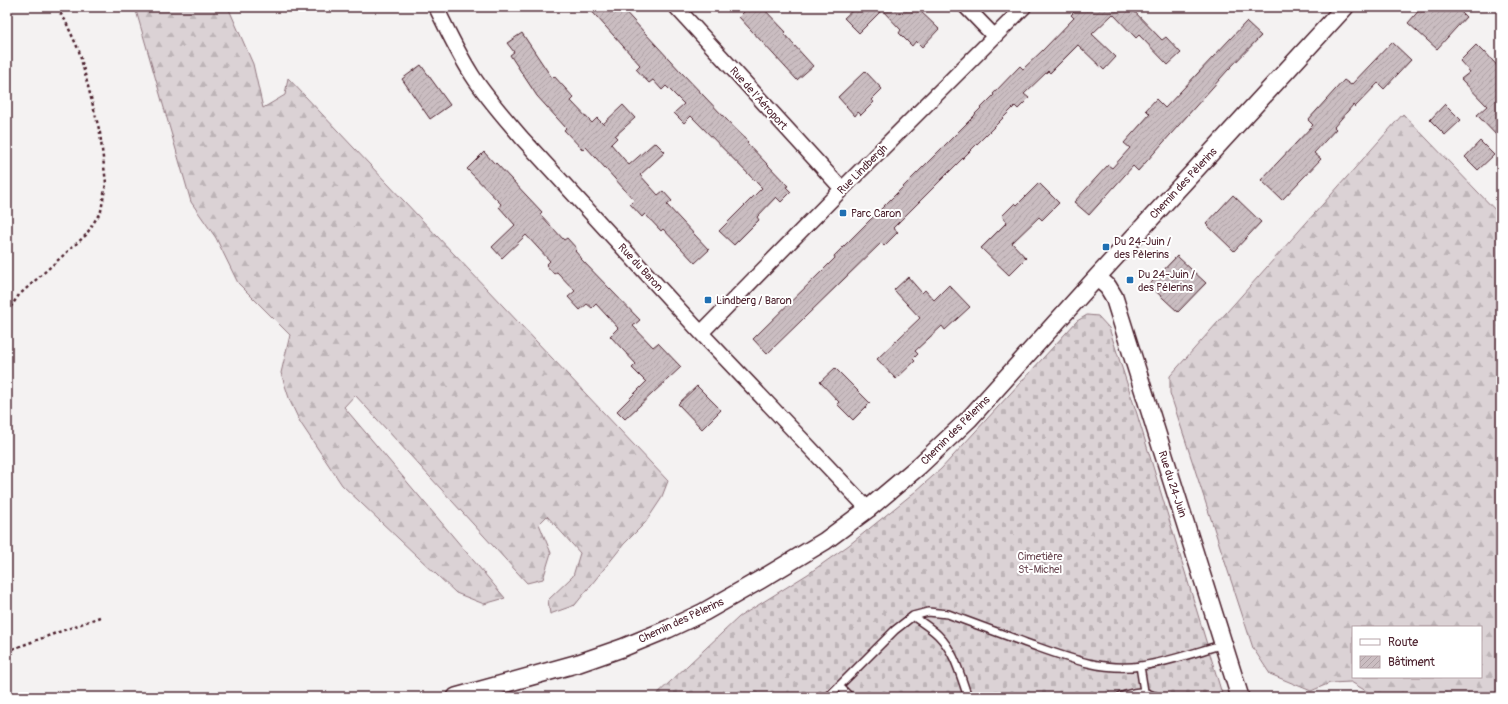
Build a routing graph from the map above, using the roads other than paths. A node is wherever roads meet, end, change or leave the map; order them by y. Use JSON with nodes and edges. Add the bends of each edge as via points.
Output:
{"nodes":[{"id":1,"x":436,"y":7,"type":"edge"},
{"id":2,"x":676,"y":7,"type":"edge"},
{"id":3,"x":966,"y":7,"type":"edge"},
{"id":4,"x":1024,"y":7,"type":"edge"},
{"id":5,"x":1344,"y":7,"type":"edge"},
{"id":6,"x":994,"y":36,"type":"junction"},
{"id":7,"x":842,"y":189,"type":"junction"},
{"id":8,"x":1097,"y":277,"type":"junction"},
{"id":9,"x":701,"y":332,"type":"junction"},
{"id":10,"x":868,"y":509,"type":"junction"},
{"id":11,"x":913,"y":616,"type":"junction"},
{"id":12,"x":1224,"y":644,"type":"junction"},
{"id":13,"x":1140,"y":666,"type":"junction"},
{"id":14,"x":839,"y":686,"type":"junction"},
{"id":15,"x":1144,"y":691,"type":"junction"},
{"id":16,"x":456,"y":697,"type":"edge"},
{"id":17,"x":828,"y":697,"type":"edge"},
{"id":18,"x":850,"y":697,"type":"edge"},
{"id":19,"x":968,"y":697,"type":"edge"},
{"id":20,"x":1120,"y":697,"type":"edge"},
{"id":21,"x":1155,"y":697,"type":"edge"},
{"id":22,"x":1240,"y":697,"type":"edge"}],
"edges":[{"from":1,"to":9,"type":"street","name":"Rue du Baron","via":[[460,56],[496,108]]},
{"from":2,"to":7,"type":"street","name":"Rue de l'Aéroport"},
{"from":3,"to":6,"type":"street"},
{"from":4,"to":6,"type":"street","name":"Rue Lindbergh"},
{"from":5,"to":8,"type":"street","name":"Chemin des Pèlerins"},
{"from":6,"to":7,"type":"street","name":"Rue Lindbergh"},
{"from":7,"to":9,"type":"street","name":"Rue Lindbergh"},
{"from":8,"to":10,"type":"street","name":"Chemin des Pèlerins","via":[[969,419]]},
{"from":8,"to":12,"type":"street","name":"Rue du 24-Juin","via":[[1114,297]]},
{"from":9,"to":10,"type":"street","name":"Rue du Baron"},
{"from":10,"to":16,"type":"street","name":"Chemin des Pèlerins","via":[[825,541],[760,580],[668,629],[579,663]]},
{"from":11,"to":13,"type":"lane","via":[[928,612],[948,614],[1092,664],[1118,668]]},
{"from":11,"to":14,"type":"lane","via":[[894,630]]},
{"from":11,"to":19,"type":"lane","via":[[937,634],[949,648]]},
{"from":12,"to":13,"type":"lane"},
{"from":12,"to":22,"type":"street","name":"Rue du 24-Juin"},
{"from":13,"to":15,"type":"lane"},
{"from":14,"to":17,"type":"lane"},
{"from":14,"to":18,"type":"lane"},
{"from":15,"to":20,"type":"lane"},
{"from":15,"to":21,"type":"lane"}]}
